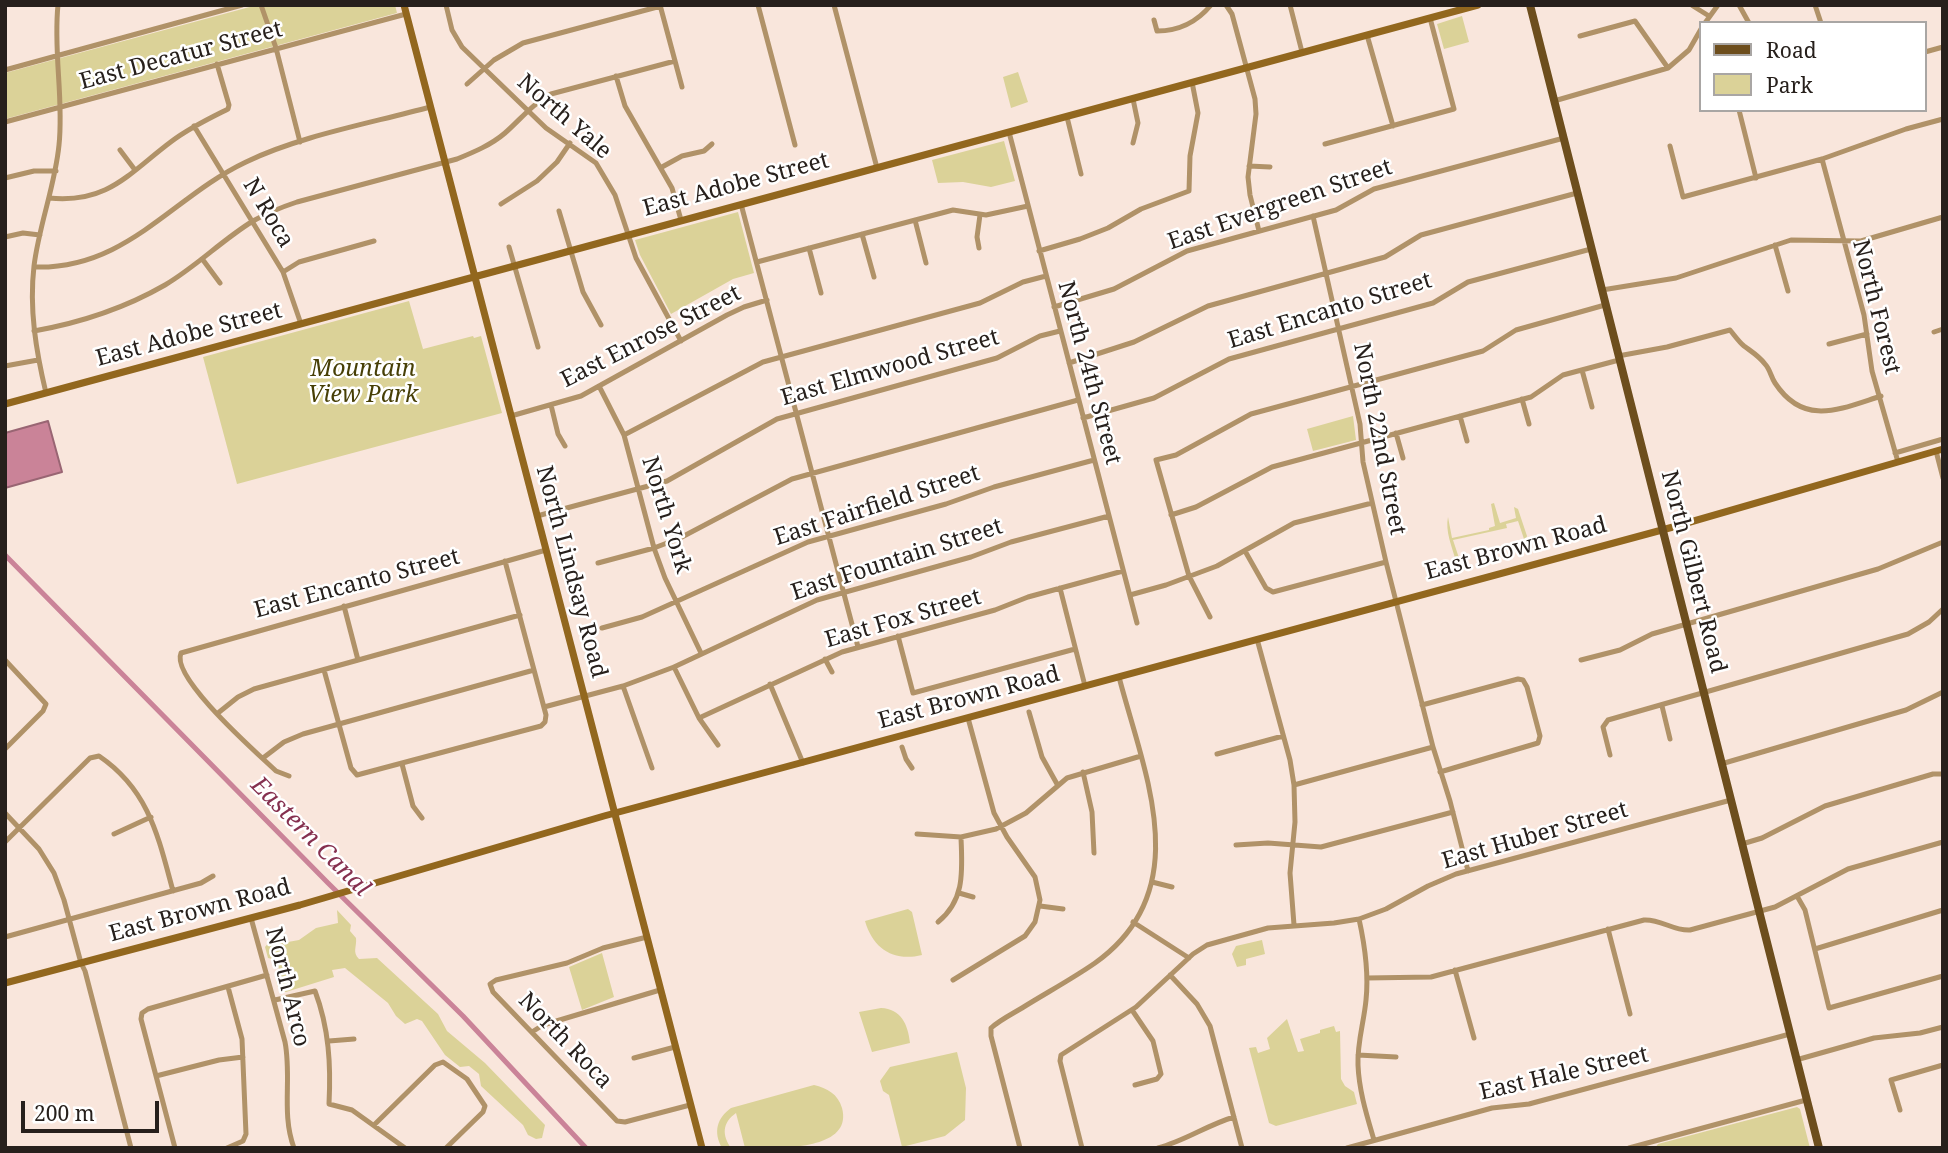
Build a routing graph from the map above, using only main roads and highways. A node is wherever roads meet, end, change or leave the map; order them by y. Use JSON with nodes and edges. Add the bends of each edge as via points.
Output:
{"nodes":[{"id":1,"x":1478,"y":5,"type":"edge"},
{"id":2,"x":1530,"y":5,"type":"edge"},
{"id":3,"x":405,"y":10,"type":"edge"},
{"id":4,"x":475,"y":276,"type":"junction"},
{"id":5,"x":5,"y":404,"type":"edge"},
{"id":6,"x":1939,"y":450,"type":"edge"},
{"id":7,"x":1662,"y":530,"type":"junction"},
{"id":8,"x":615,"y":814,"type":"junction"},
{"id":9,"x":5,"y":984,"type":"edge"},
{"id":10,"x":702,"y":1148,"type":"edge"},
{"id":11,"x":1819,"y":1148,"type":"edge"}],
"edges":[{"from":1,"to":4,"type":"main road","name":"East Adobe Street"},
{"from":2,"to":7,"type":"main road","name":"North Gilbert Road"},
{"from":3,"to":4,"type":"main road","name":"North Lindsay Road"},
{"from":4,"to":5,"type":"main road","name":"East Adobe Street"},
{"from":4,"to":8,"type":"main road","name":"North Lindsay Road"},
{"from":6,"to":7,"type":"main road","name":"East Brown Road"},
{"from":7,"to":8,"type":"main road","name":"East Brown Road"},
{"from":7,"to":11,"type":"main road","name":"North Gilbert Road"},
{"from":8,"to":9,"type":"main road","name":"East Brown Road"},
{"from":8,"to":10,"type":"main road","name":"North Lindsay Road"}]}
